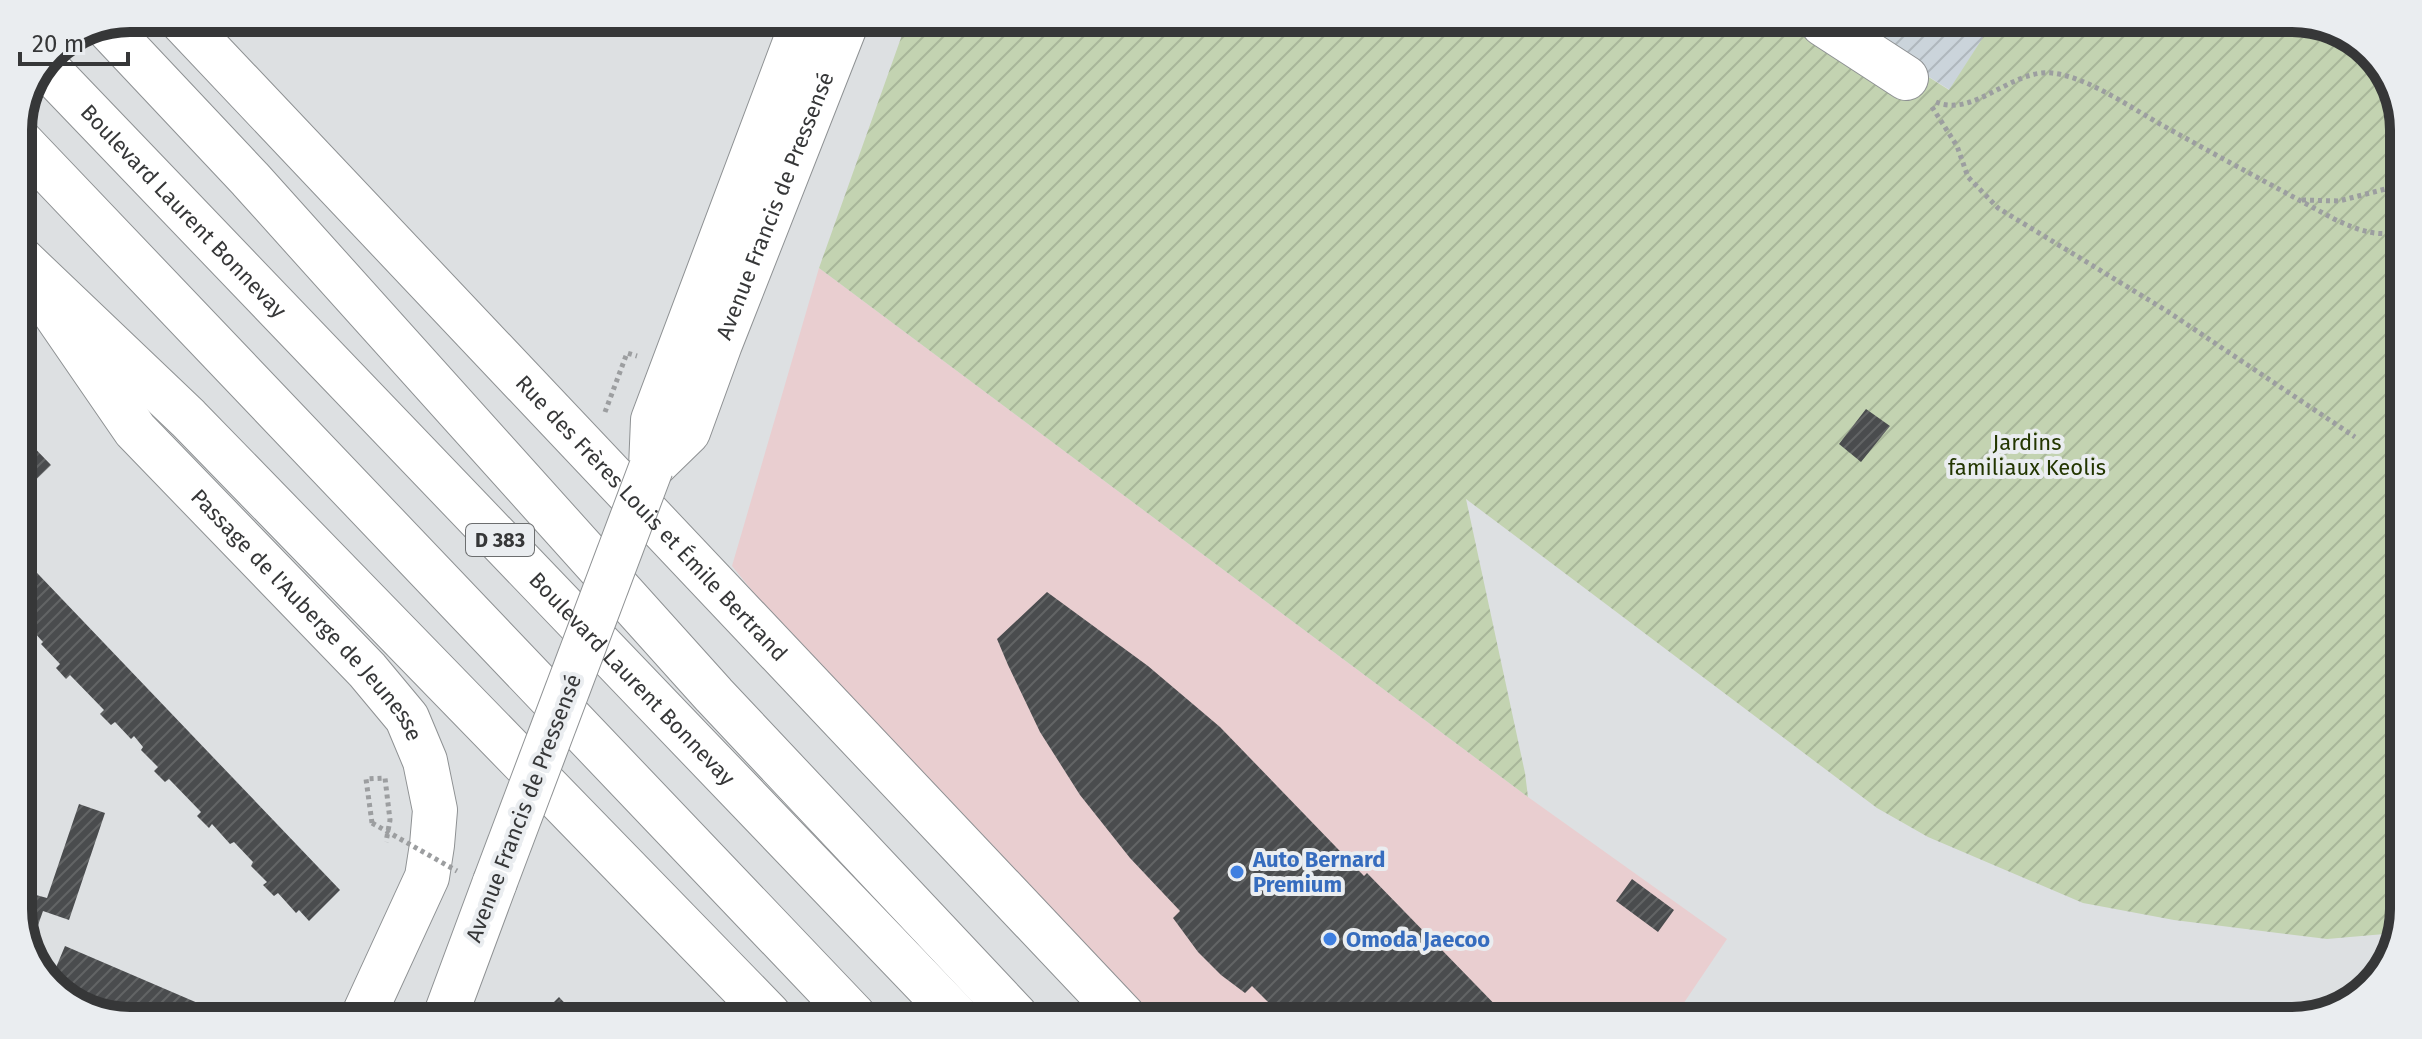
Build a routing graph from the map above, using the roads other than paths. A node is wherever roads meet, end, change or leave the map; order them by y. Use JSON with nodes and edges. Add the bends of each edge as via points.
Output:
{"nodes":[{"id":1,"x":192,"y":32,"type":"edge"},
{"id":2,"x":799,"y":32,"type":"edge"},
{"id":3,"x":843,"y":32,"type":"edge"},
{"id":4,"x":1835,"y":32,"type":"edge"},
{"id":5,"x":113,"y":34,"type":"edge"},
{"id":6,"x":51,"y":72,"type":"edge"},
{"id":7,"x":1916,"y":87,"type":"road end"},
{"id":8,"x":32,"y":154,"type":"edge"},
{"id":9,"x":32,"y":271,"type":"edge"},
{"id":10,"x":32,"y":279,"type":"edge"},
{"id":11,"x":651,"y":468,"type":"junction"},
{"id":12,"x":367,"y":1007,"type":"edge"},
{"id":13,"x":448,"y":1007,"type":"edge"},
{"id":14,"x":761,"y":1007,"type":"edge"},
{"id":15,"x":845,"y":1007,"type":"edge"},
{"id":16,"x":947,"y":1007,"type":"edge"},
{"id":17,"x":1008,"y":1007,"type":"edge"},
{"id":18,"x":1115,"y":1007,"type":"edge"}],
"edges":[{"from":1,"to":18,"type":"main road","name":"Rue des Frères Louis et Émile Bertrand"},
{"from":2,"to":11,"type":"main road","name":"Avenue Francis de Pressensé","via":[[653,420]]},
{"from":3,"to":11,"type":"main road","name":"Avenue Francis de Pressensé","via":[[688,432]]},
{"from":4,"to":7,"type":"main road"},
{"from":5,"to":17,"type":"main road","via":[[714,695]]},
{"from":6,"to":16,"type":"main road","name":"Boulevard Laurent Bonnevay","number":"D 383"},
{"from":8,"to":15,"type":"main road"},
{"from":9,"to":14,"type":"main road","via":[[188,418]]},
{"from":10,"to":12,"type":"main road","name":"Passage de l'Auberge de Jeunesse","via":[[135,430],[407,718],[425,761],[435,810],[432,845],[427,877]]},
{"from":11,"to":13,"type":"main road","name":"Avenue Francis de Pressensé","bridge":true,"via":[[477,877]]}]}
